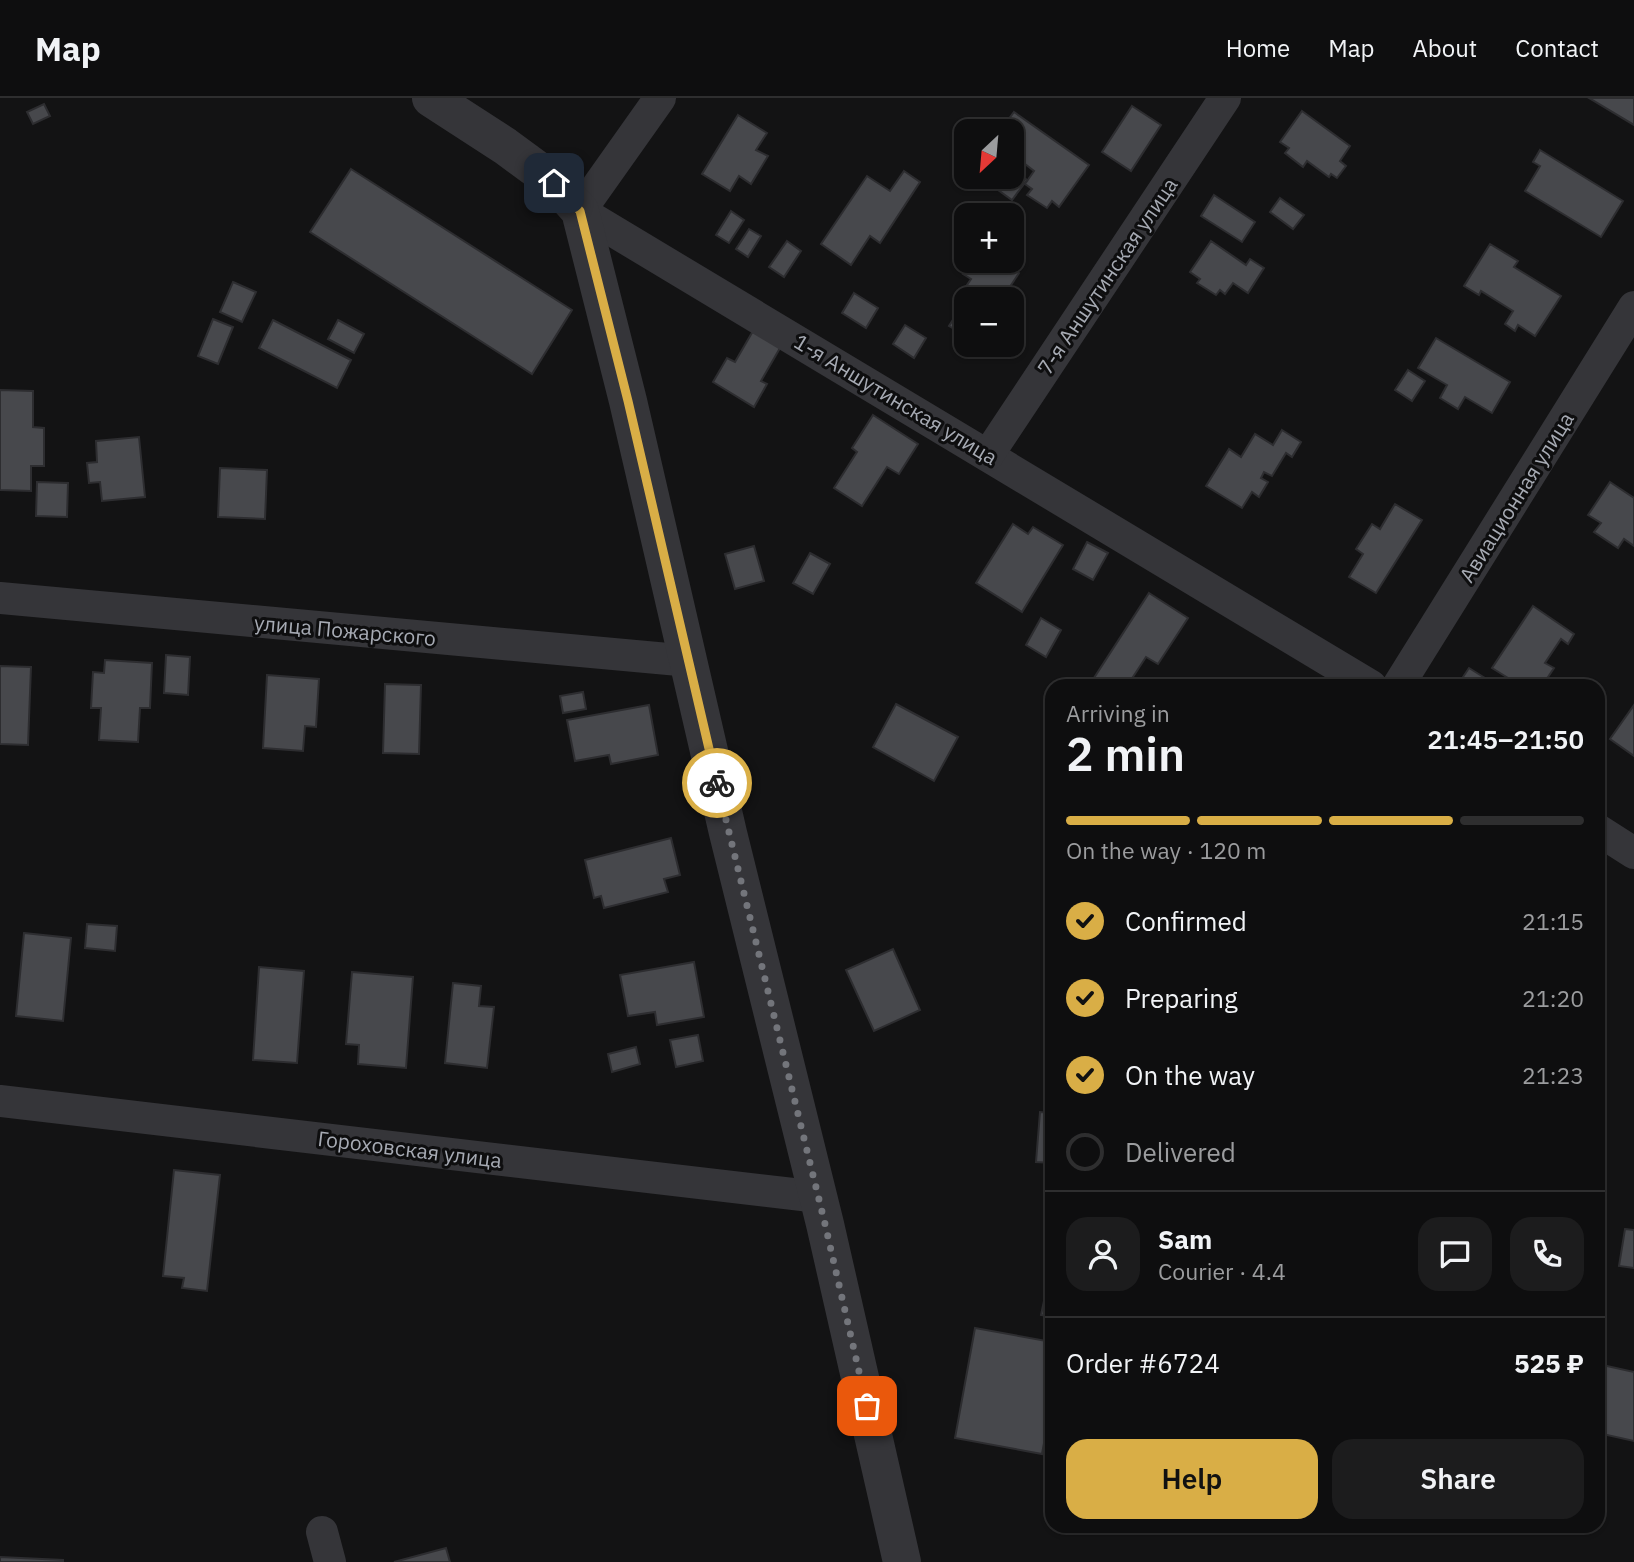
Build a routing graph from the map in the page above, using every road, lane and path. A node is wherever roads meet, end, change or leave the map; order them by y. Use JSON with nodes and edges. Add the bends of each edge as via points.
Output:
{"nodes":[{"id":1,"x":432,"y":98,"type":"edge"},
{"id":2,"x":660,"y":98,"type":"edge"},
{"id":3,"x":1225,"y":98,"type":"edge"},
{"id":4,"x":580,"y":211,"type":"junction"},
{"id":5,"x":1634,"y":307,"type":"edge"},
{"id":6,"x":988,"y":455,"type":"junction"},
{"id":7,"x":0,"y":598,"type":"edge"},
{"id":8,"x":690,"y":662,"type":"junction"},
{"id":9,"x":1359,"y":679,"type":"edge"},
{"id":10,"x":1402,"y":679,"type":"edge"},
{"id":11,"x":1605,"y":834,"type":"edge"},
{"id":12,"x":1634,"y":853,"type":"edge"},
{"id":13,"x":0,"y":1101,"type":"edge"},
{"id":14,"x":819,"y":1197,"type":"junction"},
{"id":15,"x":902,"y":1562,"type":"edge"}],
"edges":[{"from":1,"to":4,"type":"street","name":"1-я Аншутинская улица","via":[[554,183]]},
{"from":2,"to":4,"type":"street"},
{"from":3,"to":6,"type":"street","name":"7-я Аншутинская улица"},
{"from":4,"to":6,"type":"street","name":"1-я Аншутинская улица"},
{"from":4,"to":8,"type":"street"},
{"from":5,"to":10,"type":"street","name":"Авиационная улица"},
{"from":6,"to":9,"type":"street","name":"1-я Аншутинская улица"},
{"from":7,"to":8,"type":"street","name":"улица Пожарского"},
{"from":8,"to":14,"type":"street"},
{"from":11,"to":12,"type":"street"},
{"from":13,"to":14,"type":"street","name":"Гороховская улица"},
{"from":14,"to":15,"type":"street"}]}
